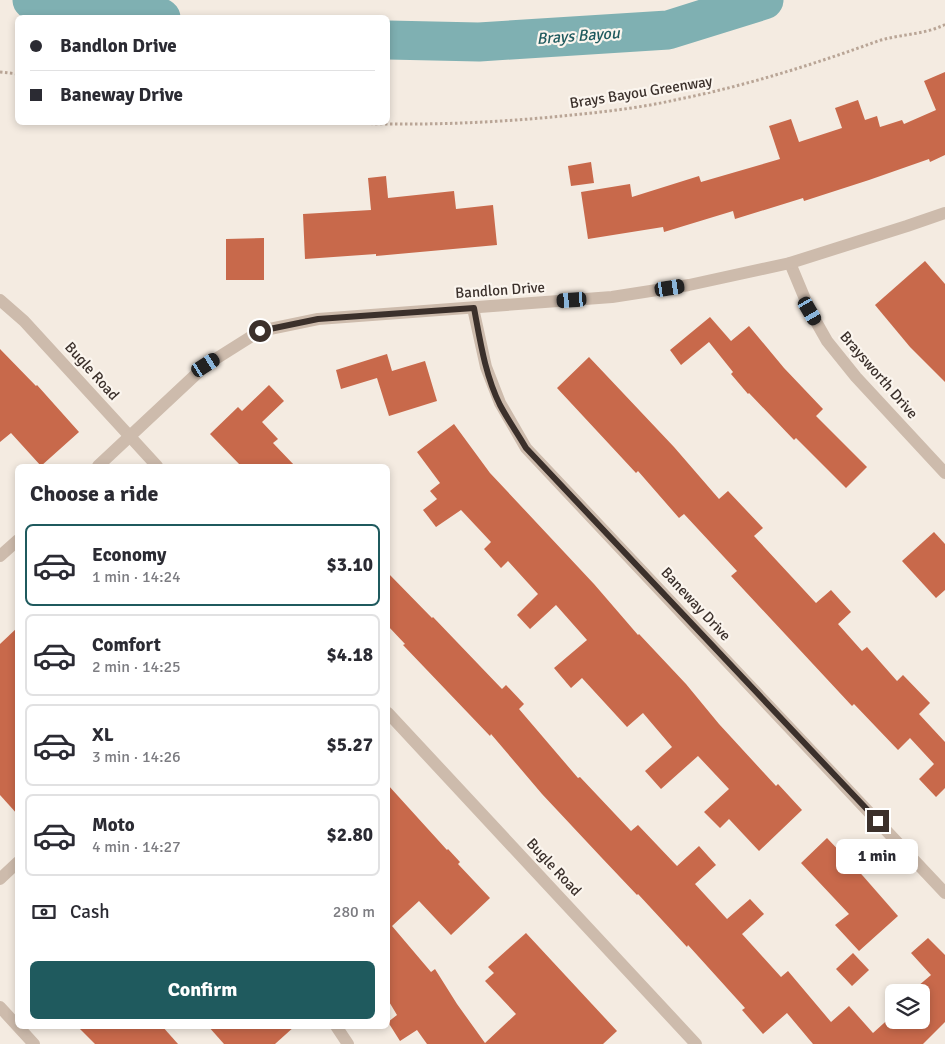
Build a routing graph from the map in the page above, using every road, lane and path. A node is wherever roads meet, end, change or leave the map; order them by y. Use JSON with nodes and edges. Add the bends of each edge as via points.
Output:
{"nodes":[{"id":1,"x":945,"y":26,"type":"edge"},
{"id":2,"x":0,"y":72,"type":"edge"},
{"id":3,"x":15,"y":74,"type":"edge"},
{"id":4,"x":390,"y":125,"type":"edge"},
{"id":5,"x":945,"y":213,"type":"edge"},
{"id":6,"x":790,"y":263,"type":"junction"},
{"id":7,"x":0,"y":300,"type":"edge"},
{"id":8,"x":474,"y":308,"type":"junction"},
{"id":9,"x":130,"y":437,"type":"junction"},
{"id":10,"x":100,"y":464,"type":"edge"},
{"id":11,"x":155,"y":464,"type":"edge"},
{"id":12,"x":945,"y":473,"type":"edge"},
{"id":13,"x":15,"y":543,"type":"edge"},
{"id":14,"x":0,"y":556,"type":"edge"},
{"id":15,"x":390,"y":715,"type":"edge"},
{"id":16,"x":15,"y":865,"type":"edge"},
{"id":17,"x":0,"y":879,"type":"edge"},
{"id":18,"x":945,"y":893,"type":"edge"},
{"id":19,"x":0,"y":1007,"type":"edge"},
{"id":20,"x":15,"y":1023,"type":"edge"},
{"id":21,"x":20,"y":1029,"type":"edge"},
{"id":22,"x":338,"y":1029,"type":"edge"},
{"id":23,"x":34,"y":1044,"type":"edge"},
{"id":24,"x":348,"y":1044,"type":"edge"},
{"id":25,"x":696,"y":1044,"type":"edge"}],
"edges":[{"from":1,"to":4,"type":"path","name":"Brays Bayou Greenway","via":[[882,40],[811,65],[718,91],[632,108],[496,122]]},
{"from":2,"to":3,"type":"path"},
{"from":5,"to":6,"type":"street","name":"Bandlon Drive"},
{"from":6,"to":8,"type":"street","name":"Bandlon Drive","via":[[689,285],[612,297]]},
{"from":6,"to":12,"type":"street","name":"Braysworth Drive","via":[[810,311],[827,341]]},
{"from":7,"to":9,"type":"street","name":"Bugle Road","via":[[24,321]]},
{"from":8,"to":9,"type":"street","name":"Bandlon Drive","via":[[318,319],[260,331],[206,365]]},
{"from":8,"to":18,"type":"street","name":"Baneway Drive","via":[[486,367],[500,404],[526,448]]},
{"from":9,"to":10,"type":"street","name":"Bandlon Drive"},
{"from":9,"to":11,"type":"street","name":"Bugle Road"},
{"from":13,"to":14,"type":"street"},
{"from":15,"to":25,"type":"street","name":"Bugle Road"},
{"from":16,"to":17,"type":"street"},
{"from":19,"to":20,"type":"street"},
{"from":21,"to":23,"type":"street"},
{"from":22,"to":24,"type":"street"}]}
